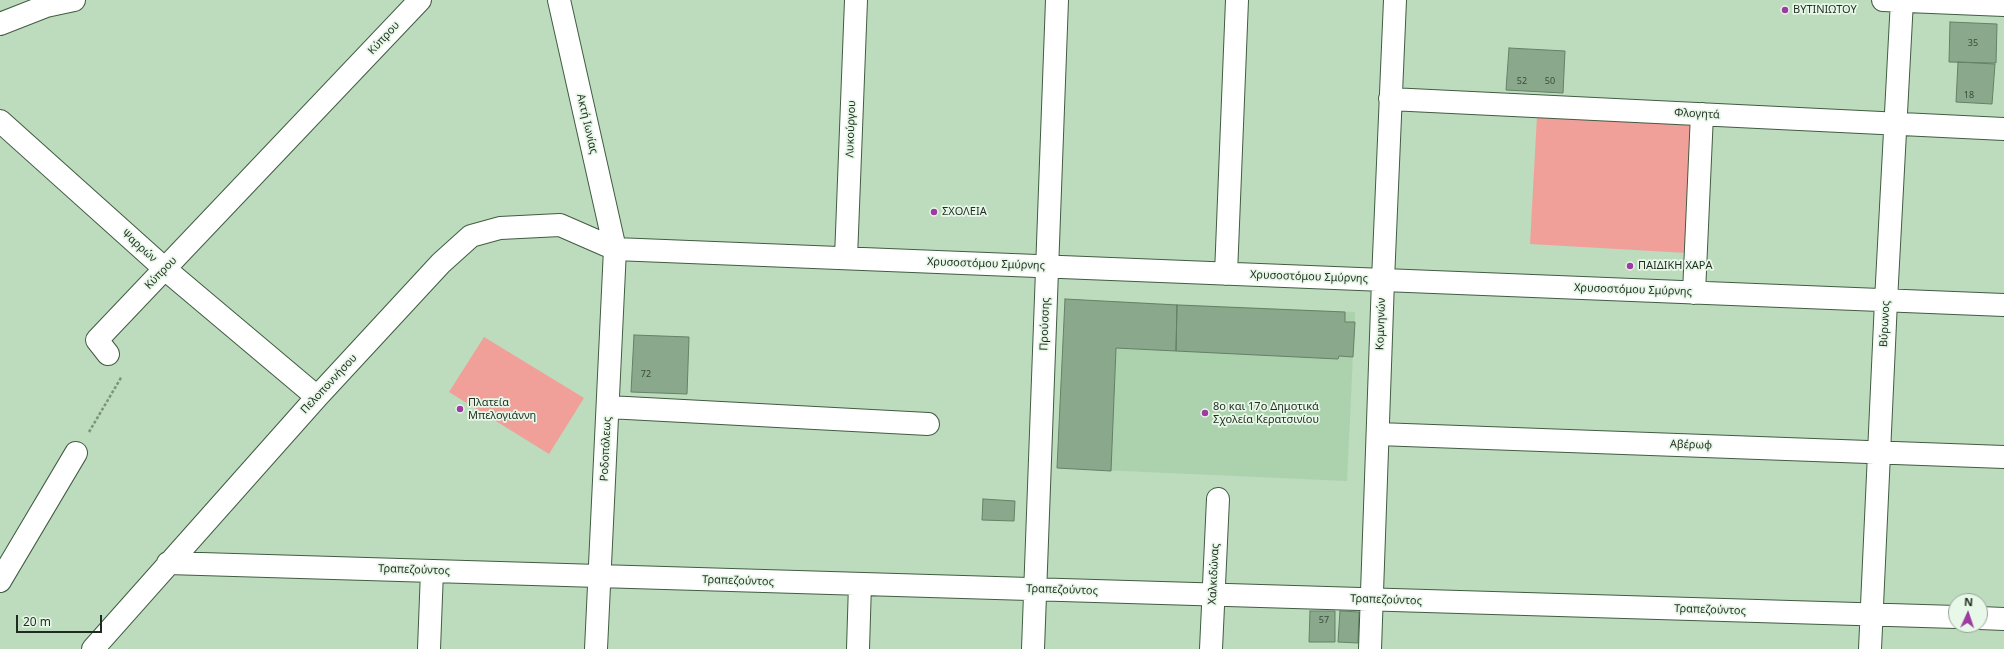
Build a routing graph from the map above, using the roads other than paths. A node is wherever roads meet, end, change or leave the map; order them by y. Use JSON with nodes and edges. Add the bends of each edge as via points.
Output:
{"nodes":[{"id":1,"x":74,"y":0,"type":"edge"},
{"id":2,"x":420,"y":0,"type":"edge"},
{"id":3,"x":559,"y":0,"type":"edge"},
{"id":4,"x":856,"y":0,"type":"edge"},
{"id":5,"x":1057,"y":0,"type":"edge"},
{"id":6,"x":1237,"y":0,"type":"edge"},
{"id":7,"x":1395,"y":0,"type":"edge"},
{"id":8,"x":1896,"y":0,"type":"edge"},
{"id":9,"x":2004,"y":5,"type":"edge"},
{"id":10,"x":0,"y":24,"type":"edge"},
{"id":11,"x":1390,"y":99,"type":"junction"},
{"id":12,"x":1702,"y":114,"type":"junction"},
{"id":13,"x":0,"y":121,"type":"edge"},
{"id":14,"x":1895,"y":123,"type":"junction"},
{"id":15,"x":2004,"y":129,"type":"edge"},
{"id":16,"x":615,"y":249,"type":"junction"},
{"id":17,"x":846,"y":258,"type":"junction"},
{"id":18,"x":1047,"y":266,"type":"junction"},
{"id":19,"x":165,"y":269,"type":"junction"},
{"id":20,"x":1226,"y":274,"type":"junction"},
{"id":21,"x":1383,"y":280,"type":"junction"},
{"id":22,"x":1694,"y":293,"type":"junction"},
{"id":23,"x":1886,"y":300,"type":"junction"},
{"id":24,"x":2004,"y":305,"type":"edge"},
{"id":25,"x":108,"y":354,"type":"road end"},
{"id":26,"x":317,"y":398,"type":"junction"},
{"id":27,"x":608,"y":407,"type":"junction"},
{"id":28,"x":928,"y":424,"type":"dead end"},
{"id":29,"x":1378,"y":434,"type":"junction"},
{"id":30,"x":1879,"y":451,"type":"junction"},
{"id":31,"x":76,"y":453,"type":"road end"},
{"id":32,"x":2004,"y":457,"type":"edge"},
{"id":33,"x":1218,"y":499,"type":"dead end"},
{"id":34,"x":168,"y":563,"type":"junction"},
{"id":35,"x":432,"y":571,"type":"junction"},
{"id":36,"x":600,"y":577,"type":"junction"},
{"id":37,"x":0,"y":582,"type":"edge"},
{"id":38,"x":860,"y":584,"type":"junction"},
{"id":39,"x":1035,"y":590,"type":"junction"},
{"id":40,"x":1213,"y":594,"type":"junction"},
{"id":41,"x":1372,"y":600,"type":"junction"},
{"id":42,"x":1872,"y":615,"type":"junction"},
{"id":43,"x":1948,"y":617,"type":"edge"},
{"id":44,"x":1988,"y":618,"type":"edge"},
{"id":45,"x":2004,"y":619,"type":"edge"},
{"id":46,"x":93,"y":649,"type":"edge"},
{"id":47,"x":429,"y":649,"type":"edge"},
{"id":48,"x":596,"y":649,"type":"edge"},
{"id":49,"x":858,"y":649,"type":"edge"},
{"id":50,"x":1033,"y":649,"type":"edge"},
{"id":51,"x":1211,"y":649,"type":"edge"},
{"id":52,"x":1370,"y":649,"type":"edge"},
{"id":53,"x":1870,"y":649,"type":"edge"}],
"edges":[{"from":1,"to":10,"type":"street","via":[[46,6]]},
{"from":2,"to":19,"type":"street","name":"Κύπρου"},
{"from":3,"to":16,"type":"street","name":"Ακτή Ιωνίας"},
{"from":4,"to":17,"type":"street","name":"Λυκούργου"},
{"from":5,"to":18,"type":"street","name":"Προύσσης"},
{"from":6,"to":20,"type":"street"},
{"from":7,"to":11,"type":"street","name":"Κομνηνών"},
{"from":8,"to":9,"type":"street"},
{"from":8,"to":14,"type":"street","name":"Βύρωνος"},
{"from":11,"to":12,"type":"street","name":"Φλογητά"},
{"from":11,"to":21,"type":"street","name":"Κομνηνών"},
{"from":12,"to":14,"type":"street","name":"Φλογητά"},
{"from":12,"to":22,"type":"street"},
{"from":13,"to":19,"type":"street","name":"Ψαρρών"},
{"from":14,"to":15,"type":"street","name":"Φλογητά"},
{"from":14,"to":23,"type":"street","name":"Βύρωνος"},
{"from":16,"to":17,"type":"street","name":"Χρυσοστόμου Σμύρνης"},
{"from":16,"to":26,"type":"street","name":"Πελοποννήσου","via":[[560,225],[500,228],[471,236],[441,263]]},
{"from":16,"to":27,"type":"street","name":"Ροδοπόλεως"},
{"from":17,"to":18,"type":"street","name":"Χρυσοστόμου Σμύρνης"},
{"from":18,"to":20,"type":"street","name":"Χρυσοστόμου Σμύρνης"},
{"from":18,"to":39,"type":"street","name":"Προύσσης"},
{"from":19,"to":25,"type":"street","name":"Κύπρου","via":[[97,340]]},
{"from":19,"to":26,"type":"street","name":"Ψαρρών"},
{"from":20,"to":21,"type":"street","name":"Χρυσοστόμου Σμύρνης"},
{"from":21,"to":22,"type":"street","name":"Χρυσοστόμου Σμύρνης"},
{"from":21,"to":29,"type":"street","name":"Κομνηνών"},
{"from":22,"to":23,"type":"street","name":"Χρυσοστόμου Σμύρνης"},
{"from":23,"to":24,"type":"street","name":"Χρυσοστόμου Σμύρνης"},
{"from":23,"to":30,"type":"street","name":"Βύρωνος"},
{"from":26,"to":34,"type":"street","name":"Πελοποννήσου"},
{"from":27,"to":28,"type":"street"},
{"from":27,"to":36,"type":"street","name":"Ροδοπόλεως"},
{"from":29,"to":30,"type":"street","name":"Αβέρωφ"},
{"from":29,"to":41,"type":"street","name":"Κομνηνών"},
{"from":30,"to":32,"type":"street","name":"Αβέρωφ"},
{"from":30,"to":42,"type":"street","name":"Βύρωνος"},
{"from":31,"to":37,"type":"street"},
{"from":33,"to":40,"type":"street","name":"Χαλκιδώνας"},
{"from":34,"to":35,"type":"street","name":"Τραπεζούντος"},
{"from":34,"to":46,"type":"street","name":"Πελοποννήσου"},
{"from":35,"to":36,"type":"street","name":"Τραπεζούντος"},
{"from":35,"to":47,"type":"street"},
{"from":36,"to":38,"type":"street","name":"Τραπεζούντος"},
{"from":36,"to":48,"type":"street","name":"Ροδοπόλεως"},
{"from":38,"to":39,"type":"street","name":"Τραπεζούντος"},
{"from":38,"to":49,"type":"street"},
{"from":39,"to":40,"type":"street","name":"Τραπεζούντος"},
{"from":39,"to":50,"type":"street","name":"Προύσσης"},
{"from":40,"to":41,"type":"street","name":"Τραπεζούντος"},
{"from":40,"to":51,"type":"street","name":"Χαλκιδώνας"},
{"from":41,"to":42,"type":"street","name":"Τραπεζούντος"},
{"from":41,"to":52,"type":"street","name":"Κομνηνών"},
{"from":42,"to":43,"type":"street","name":"Τραπεζούντος"},
{"from":42,"to":53,"type":"street","name":"Βύρωνος"},
{"from":44,"to":45,"type":"street"}]}
